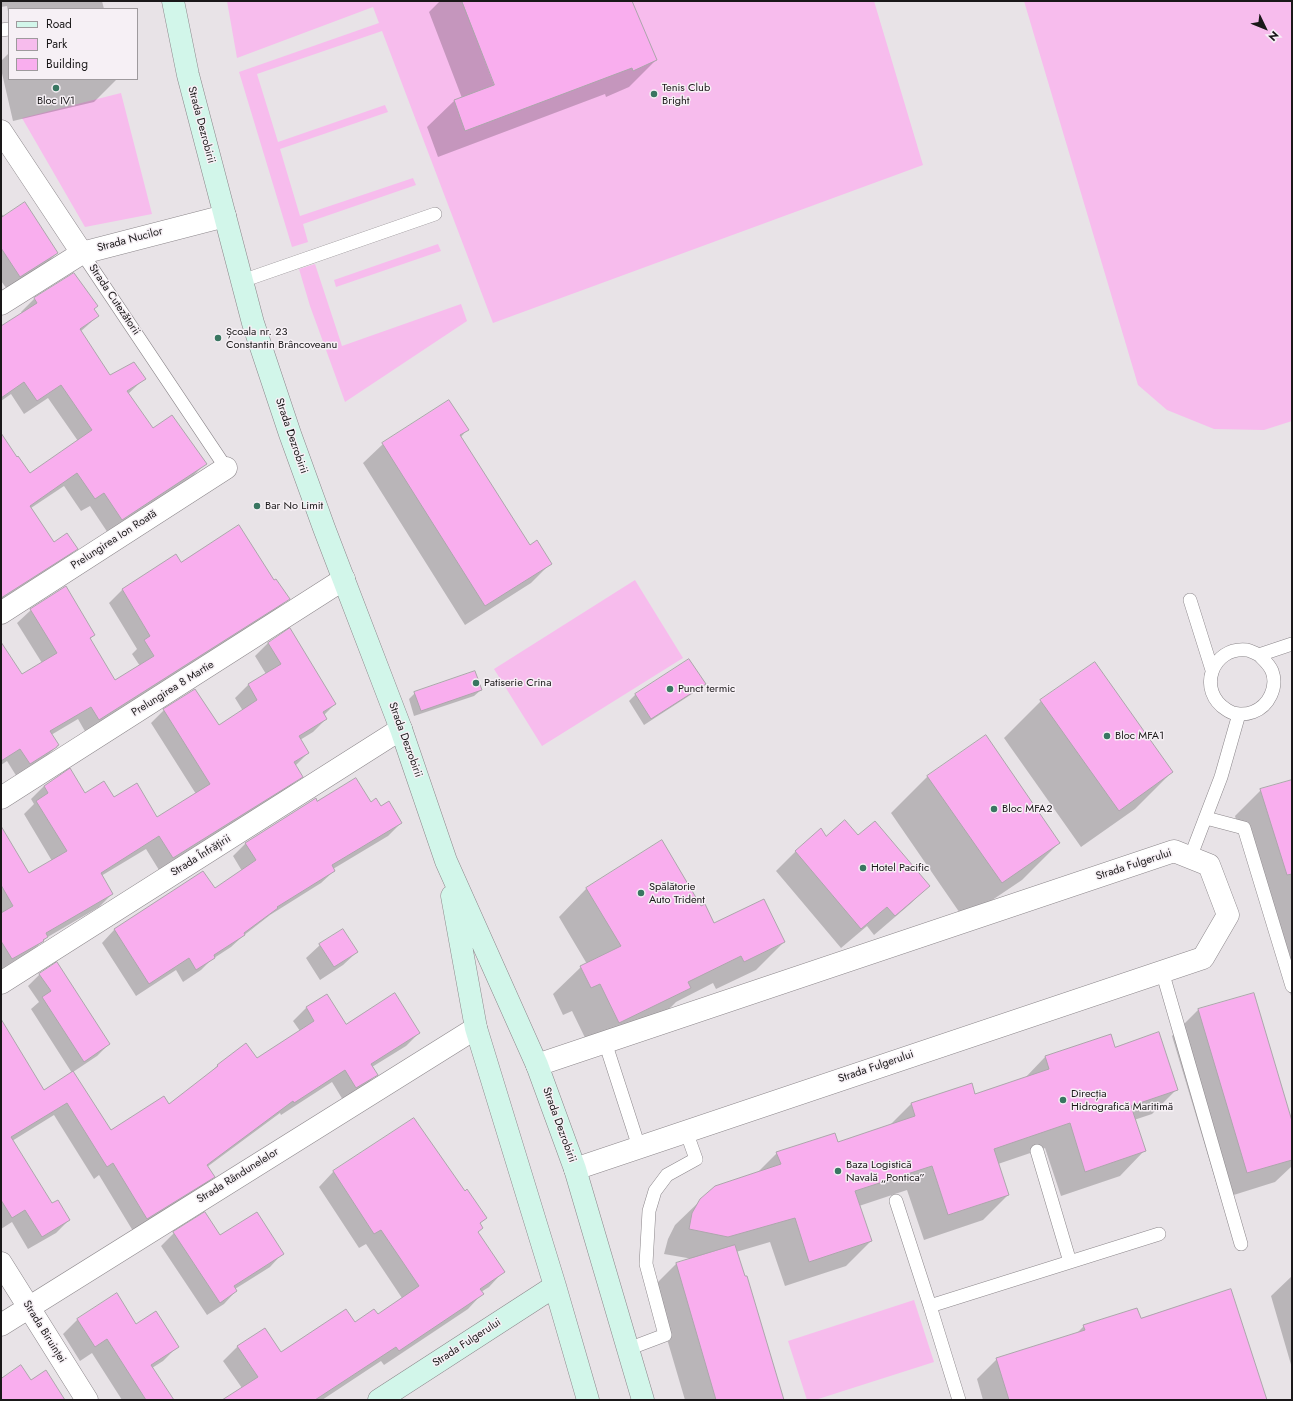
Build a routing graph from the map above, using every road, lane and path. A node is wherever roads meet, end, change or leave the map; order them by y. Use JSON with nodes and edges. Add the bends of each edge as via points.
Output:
{"nodes":[{"id":1,"x":173,"y":1,"type":"edge"},
{"id":2,"x":1,"y":131,"type":"edge"},
{"id":3,"x":434,"y":214,"type":"dead end"},
{"id":4,"x":225,"y":216,"type":"junction"},
{"id":5,"x":82,"y":253,"type":"junction"},
{"id":6,"x":242,"y":281,"type":"junction"},
{"id":7,"x":1,"y":304,"type":"edge"},
{"id":8,"x":226,"y":468,"type":"joint"},
{"id":9,"x":344,"y":579,"type":"junction"},
{"id":10,"x":1190,"y":600,"type":"dead end"},
{"id":11,"x":1,"y":613,"type":"edge"},
{"id":12,"x":1292,"y":644,"type":"edge"},
{"id":13,"x":1259,"y":655,"type":"junction"},
{"id":14,"x":1212,"y":670,"type":"junction"},
{"id":15,"x":1239,"y":714,"type":"junction"},
{"id":16,"x":401,"y":728,"type":"junction"},
{"id":17,"x":1,"y":798,"type":"edge"},
{"id":18,"x":1206,"y":818,"type":"junction"},
{"id":19,"x":1190,"y":858,"type":"junction"},
{"id":20,"x":446,"y":861,"type":"junction"},
{"id":21,"x":1162,"y":971,"type":"junction"},
{"id":22,"x":1,"y":983,"type":"edge"},
{"id":23,"x":1292,"y":986,"type":"edge"},
{"id":24,"x":476,"y":1028,"type":"junction"},
{"id":25,"x":605,"y":1042,"type":"junction"},
{"id":26,"x":537,"y":1065,"type":"junction"},
{"id":27,"x":686,"y":1131,"type":"junction"},
{"id":28,"x":640,"y":1147,"type":"junction"},
{"id":29,"x":1037,"y":1151,"type":"dead end"},
{"id":30,"x":575,"y":1169,"type":"junction"},
{"id":31,"x":896,"y":1201,"type":"dead end"},
{"id":32,"x":1159,"y":1234,"type":"dead end"},
{"id":33,"x":1241,"y":1244,"type":"dead end"},
{"id":34,"x":1070,"y":1262,"type":"junction"},
{"id":35,"x":1,"y":1263,"type":"edge"},
{"id":36,"x":555,"y":1286,"type":"junction"},
{"id":37,"x":930,"y":1306,"type":"junction"},
{"id":38,"x":28,"y":1308,"type":"junction"},
{"id":39,"x":1,"y":1325,"type":"edge"},
{"id":40,"x":628,"y":1348,"type":"junction"},
{"id":41,"x":86,"y":1400,"type":"edge"},
{"id":42,"x":379,"y":1400,"type":"edge"},
{"id":43,"x":588,"y":1400,"type":"edge"},
{"id":44,"x":643,"y":1400,"type":"edge"},
{"id":45,"x":959,"y":1400,"type":"edge"}],
"edges":[{"from":1,"to":4,"type":"main road","name":"Strada Dezrobirii","via":[[188,75]]},
{"from":2,"to":5,"type":"street","name":"Strada Cutezătorii"},
{"from":3,"to":6,"type":"lane"},
{"from":4,"to":5,"type":"street","name":"Strada Nucilor"},
{"from":4,"to":6,"type":"main road","name":"Strada Dezrobirii"},
{"from":5,"to":7,"type":"street","name":"Strada Nucilor"},
{"from":5,"to":8,"type":"lane","name":"Strada Cutezătorii"},
{"from":6,"to":9,"type":"main road","name":"Strada Dezrobirii","via":[[253,324],[290,434]]},
{"from":8,"to":11,"type":"street","name":"Prelungirea Ion Roată"},
{"from":9,"to":16,"type":"main road","name":"Strada Dezrobirii"},
{"from":9,"to":17,"type":"street","name":"Prelungirea 8 Martie"},
{"from":10,"to":14,"type":"lane"},
{"from":12,"to":13,"type":"lane"},
{"from":13,"to":14,"type":"lane","via":[[1249,650],[1238,650],[1227,654]]},
{"from":13,"to":15,"type":"lane","via":[[1267,662],[1272,672],[1272,694],[1266,704],[1258,710]]},
{"from":14,"to":15,"type":"lane","via":[[1211,690],[1215,699],[1229,712]]},
{"from":15,"to":18,"type":"lane"},
{"from":16,"to":20,"type":"main road","name":"Strada Dezrobirii"},
{"from":16,"to":22,"type":"street","name":"Strada Înfrățirii"},
{"from":18,"to":19,"type":"lane"},
{"from":18,"to":23,"type":"lane","via":[[1244,828]]},
{"from":19,"to":21,"type":"street","name":"Strada Fulgerului","via":[[1209,864],[1228,915],[1202,958]]},
{"from":19,"to":25,"type":"street","name":"Strada Fulgerului","via":[[1174,851]]},
{"from":20,"to":24,"type":"main road","name":"Strada Dezrobirii"},
{"from":20,"to":26,"type":"main road","name":"Strada Dezrobirii"},
{"from":21,"to":27,"type":"street","name":"Strada Fulgerului"},
{"from":21,"to":33,"type":"lane"},
{"from":24,"to":36,"type":"main road","name":"Strada Dezrobirii"},
{"from":24,"to":38,"type":"street","name":"Strada Rândunelelor"},
{"from":25,"to":26,"type":"street","name":"Strada Fulgerului"},
{"from":25,"to":28,"type":"lane"},
{"from":26,"to":30,"type":"main road","name":"Strada Dezrobirii"},
{"from":27,"to":28,"type":"street","name":"Strada Fulgerului"},
{"from":27,"to":40,"type":"lane","via":[[696,1159],[667,1174],[655,1191],[650,1211],[646,1264],[665,1335]]},
{"from":28,"to":30,"type":"street","name":"Strada Fulgerului"},
{"from":29,"to":34,"type":"lane"},
{"from":30,"to":40,"type":"main road","name":"Strada Dezrobirii"},
{"from":31,"to":37,"type":"lane"},
{"from":32,"to":34,"type":"lane"},
{"from":34,"to":37,"type":"lane"},
{"from":35,"to":38,"type":"street","name":"Strada Biruinței"},
{"from":36,"to":42,"type":"main road","name":"Strada Fulgerului"},
{"from":36,"to":43,"type":"main road","name":"Strada Dezrobirii"},
{"from":37,"to":45,"type":"lane"},
{"from":38,"to":39,"type":"street","name":"Strada Rândunelelor"},
{"from":38,"to":41,"type":"street","name":"Strada Biruinței"},
{"from":40,"to":44,"type":"main road","name":"Strada Dezrobirii"}]}
